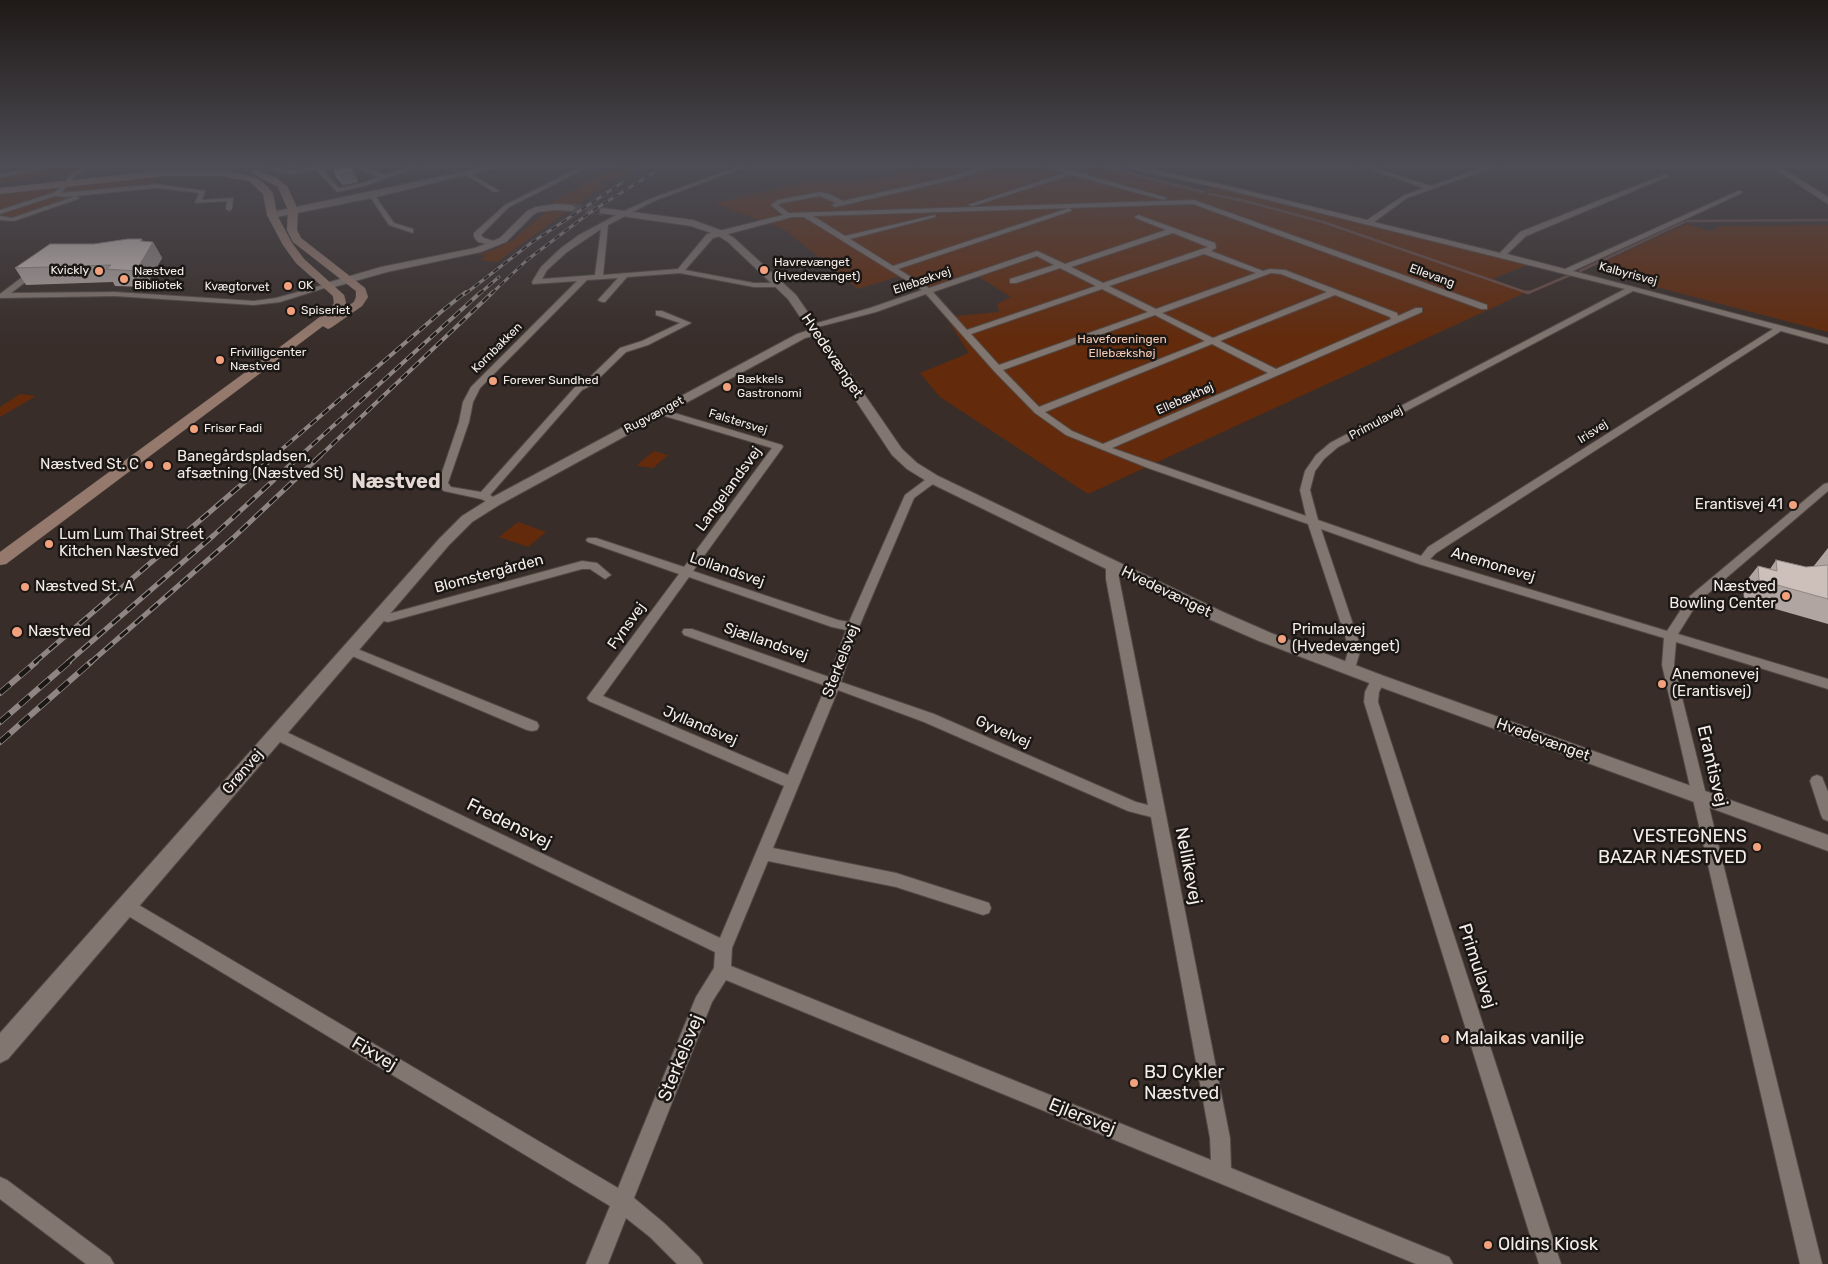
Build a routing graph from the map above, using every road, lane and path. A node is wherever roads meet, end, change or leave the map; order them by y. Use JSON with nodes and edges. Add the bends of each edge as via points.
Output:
{"nodes":[{"id":1,"x":605,"y":224,"type":"edge"},
{"id":2,"x":277,"y":225,"type":"edge"},
{"id":3,"x":292,"y":225,"type":"edge"},
{"id":4,"x":394,"y":225,"type":"edge"},
{"id":5,"x":487,"y":225,"type":"edge"},
{"id":6,"x":519,"y":225,"type":"edge"},
{"id":7,"x":603,"y":225,"type":"edge"},
{"id":8,"x":700,"y":225,"type":"edge"},
{"id":9,"x":752,"y":225,"type":"edge"},
{"id":10,"x":823,"y":225,"type":"edge"},
{"id":11,"x":895,"y":225,"type":"edge"},
{"id":12,"x":1025,"y":225,"type":"edge"},
{"id":13,"x":1160,"y":225,"type":"edge"},
{"id":14,"x":1257,"y":225,"type":"edge"},
{"id":15,"x":1381,"y":225,"type":"edge"},
{"id":16,"x":1545,"y":225,"type":"edge"},
{"id":17,"x":1667,"y":225,"type":"edge"},
{"id":18,"x":1173,"y":230,"type":"junction"},
{"id":19,"x":410,"y":231,"type":"dead end"},
{"id":20,"x":720,"y":233,"type":"junction"},
{"id":21,"x":845,"y":238,"type":"junction"},
{"id":22,"x":494,"y":244,"type":"junction"},
{"id":23,"x":295,"y":252,"type":"junction"},
{"id":24,"x":1207,"y":252,"type":"junction"},
{"id":25,"x":1502,"y":255,"type":"junction"},
{"id":26,"x":46,"y":265,"type":"edge"},
{"id":27,"x":1062,"y":266,"type":"junction"},
{"id":28,"x":894,"y":268,"type":"junction"},
{"id":29,"x":680,"y":271,"type":"junction"},
{"id":30,"x":1566,"y":271,"type":"junction"},
{"id":31,"x":1262,"y":273,"type":"junction"},
{"id":32,"x":625,"y":275,"type":"junction"},
{"id":33,"x":598,"y":278,"type":"junction"},
{"id":34,"x":584,"y":279,"type":"junction"},
{"id":35,"x":348,"y":280,"type":"junction"},
{"id":36,"x":1013,"y":281,"type":"dead end"},
{"id":37,"x":780,"y":285,"type":"junction"},
{"id":38,"x":327,"y":286,"type":"junction"},
{"id":39,"x":1103,"y":286,"type":"junction"},
{"id":40,"x":1634,"y":288,"type":"junction"},
{"id":41,"x":928,"y":291,"type":"junction"},
{"id":42,"x":1334,"y":292,"type":"junction"},
{"id":43,"x":1,"y":297,"type":"edge"},
{"id":44,"x":602,"y":300,"type":"dead end"},
{"id":45,"x":1484,"y":307,"type":"dead end"},
{"id":46,"x":1418,"y":310,"type":"dead end"},
{"id":47,"x":1155,"y":312,"type":"junction"},
{"id":48,"x":659,"y":313,"type":"dead end"},
{"id":49,"x":1396,"y":320,"type":"junction"},
{"id":50,"x":329,"y":325,"type":"junction"},
{"id":51,"x":1780,"y":328,"type":"junction"},
{"id":52,"x":814,"y":330,"type":"junction"},
{"id":53,"x":966,"y":333,"type":"junction"},
{"id":54,"x":1213,"y":341,"type":"junction"},
{"id":55,"x":1828,"y":341,"type":"edge"},
{"id":56,"x":288,"y":347,"type":"junction"},
{"id":57,"x":997,"y":369,"type":"junction"},
{"id":58,"x":1276,"y":373,"type":"junction"},
{"id":59,"x":1038,"y":411,"type":"junction"},
{"id":60,"x":661,"y":412,"type":"junction"},
{"id":61,"x":778,"y":447,"type":"joint"},
{"id":62,"x":1103,"y":448,"type":"junction"},
{"id":63,"x":933,"y":479,"type":"junction"},
{"id":64,"x":1828,"y":486,"type":"edge"},
{"id":65,"x":489,"y":499,"type":"junction"},
{"id":66,"x":1313,"y":523,"type":"junction"},
{"id":67,"x":592,"y":540,"type":"dead end"},
{"id":68,"x":0,"y":560,"type":"edge"},
{"id":69,"x":1423,"y":561,"type":"junction"},
{"id":70,"x":1112,"y":566,"type":"junction"},
{"id":71,"x":687,"y":573,"type":"junction"},
{"id":72,"x":605,"y":575,"type":"dead end"},
{"id":73,"x":379,"y":616,"type":"junction"},
{"id":74,"x":853,"y":627,"type":"junction"},
{"id":75,"x":688,"y":632,"type":"dead end"},
{"id":76,"x":1670,"y":636,"type":"junction"},
{"id":77,"x":350,"y":650,"type":"junction"},
{"id":78,"x":1349,"y":669,"type":"junction"},
{"id":79,"x":1378,"y":680,"type":"junction"},
{"id":80,"x":834,"y":683,"type":"junction"},
{"id":81,"x":1828,"y":684,"type":"edge"},
{"id":82,"x":594,"y":698,"type":"joint"},
{"id":83,"x":532,"y":726,"type":"dead end"},
{"id":84,"x":277,"y":734,"type":"junction"},
{"id":85,"x":1817,"y":781,"type":"dead end"},
{"id":86,"x":792,"y":783,"type":"junction"},
{"id":87,"x":1698,"y":796,"type":"junction"},
{"id":88,"x":1158,"y":812,"type":"junction"},
{"id":89,"x":1828,"y":815,"type":"edge"},
{"id":90,"x":1828,"y":843,"type":"edge"},
{"id":91,"x":763,"y":853,"type":"junction"},
{"id":92,"x":126,"y":906,"type":"junction"},
{"id":93,"x":983,"y":908,"type":"dead end"},
{"id":94,"x":724,"y":948,"type":"junction"},
{"id":95,"x":722,"y":970,"type":"junction"},
{"id":96,"x":0,"y":1051,"type":"edge"},
{"id":97,"x":1222,"y":1175,"type":"junction"},
{"id":98,"x":0,"y":1187,"type":"edge"},
{"id":99,"x":622,"y":1202,"type":"junction"},
{"id":100,"x":103,"y":1264,"type":"edge"},
{"id":101,"x":596,"y":1264,"type":"edge"},
{"id":102,"x":692,"y":1264,"type":"edge"},
{"id":103,"x":1442,"y":1264,"type":"edge"},
{"id":104,"x":1550,"y":1264,"type":"edge"},
{"id":105,"x":1811,"y":1264,"type":"edge"}],
"edges":[{"from":1,"to":33,"type":"street"},
{"from":2,"to":23,"type":"main road"},
{"from":3,"to":35,"type":"main road","via":[[297,240]]},
{"from":4,"to":19,"type":"street"},
{"from":5,"to":22,"type":"street","via":[[477,235],[481,240]]},
{"from":6,"to":22,"type":"street"},
{"from":7,"to":34,"type":"street","via":[[564,250],[544,269],[536,282]]},
{"from":8,"to":20,"type":"street","name":"Hvedevænget"},
{"from":9,"to":20,"type":"street","name":"Ellevang"},
{"from":10,"to":21,"type":"street"},
{"from":11,"to":21,"type":"street","name":"Ellevang"},
{"from":12,"to":28,"type":"street","name":"Ellevang"},
{"from":13,"to":18,"type":"street"},
{"from":14,"to":45,"type":"street","name":"Ellevang"},
{"from":15,"to":25,"type":"street","name":"Kalbyrisvej"},
{"from":16,"to":25,"type":"street","via":[[1523,234]]},
{"from":17,"to":30,"type":"street"},
{"from":18,"to":24,"type":"street","via":[[1212,245]]},
{"from":18,"to":27,"type":"street"},
{"from":20,"to":29,"type":"street","name":"Ellevang","via":[[706,239]]},
{"from":20,"to":37,"type":"street","name":"Hvedevænget"},
{"from":21,"to":28,"type":"street"},
{"from":22,"to":35,"type":"street"},
{"from":23,"to":35,"type":"main road","via":[[328,277]]},
{"from":23,"to":38,"type":"main road","via":[[300,262]]},
{"from":24,"to":31,"type":"street"},
{"from":24,"to":39,"type":"street"},
{"from":25,"to":30,"type":"street","name":"Kalbyrisvej"},
{"from":26,"to":43,"type":"street"},
{"from":27,"to":36,"type":"street"},
{"from":27,"to":39,"type":"street"},
{"from":27,"to":41,"type":"street","name":"Ellebækvej","via":[[1037,253]]},
{"from":28,"to":41,"type":"street"},
{"from":29,"to":32,"type":"street"},
{"from":29,"to":37,"type":"street","via":[[754,285]]},
{"from":30,"to":40,"type":"street","name":"Kalbyrisvej"},
{"from":31,"to":42,"type":"street","via":[[1282,272]]},
{"from":31,"to":47,"type":"street"},
{"from":32,"to":33,"type":"street"},
{"from":32,"to":44,"type":"street"},
{"from":33,"to":34,"type":"street"},
{"from":34,"to":65,"type":"street","name":"Kornbakken","via":[[476,386],[468,402],[443,484],[448,489]]},
{"from":35,"to":38,"type":"street","name":"Kvægtorvet"},
{"from":35,"to":50,"type":"main road","via":[[361,290],[362,297],[354,308]]},
{"from":37,"to":52,"type":"street","name":"Hvedevænget"},
{"from":38,"to":43,"type":"street","name":"Kvægtorvet","via":[[278,300],[254,302],[115,294]]},
{"from":38,"to":50,"type":"main road","via":[[345,289],[351,297]]},
{"from":38,"to":56,"type":"main road","via":[[338,295],[340,303]]},
{"from":39,"to":47,"type":"street"},
{"from":39,"to":53,"type":"street"},
{"from":40,"to":51,"type":"street","name":"Kalbyrisvej"},
{"from":40,"to":66,"type":"street","name":"Primulavej","via":[[1334,445],[1310,471],[1305,490]]},
{"from":41,"to":52,"type":"street","name":"Ellebækvej"},
{"from":41,"to":53,"type":"street"},
{"from":42,"to":49,"type":"street","via":[[1394,315]]},
{"from":42,"to":54,"type":"street"},
{"from":46,"to":49,"type":"street","name":"Ellebækhøj"},
{"from":47,"to":54,"type":"street"},
{"from":47,"to":57,"type":"street"},
{"from":48,"to":65,"type":"street","via":[[687,323],[623,350],[589,383],[579,388]]},
{"from":49,"to":58,"type":"street","name":"Ellebækhøj"},
{"from":50,"to":56,"type":"main road"},
{"from":51,"to":55,"type":"street","name":"Kalbyrisvej"},
{"from":51,"to":69,"type":"street","name":"Irisvej","via":[[1432,550]]},
{"from":52,"to":60,"type":"street","name":"Rugvænget"},
{"from":52,"to":63,"type":"street","name":"Hvedevænget","via":[[897,452]]},
{"from":53,"to":57,"type":"street"},
{"from":54,"to":58,"type":"street"},
{"from":54,"to":59,"type":"street"},
{"from":56,"to":68,"type":"main road"},
{"from":57,"to":59,"type":"street"},
{"from":58,"to":62,"type":"street","name":"Ellebækhøj"},
{"from":59,"to":62,"type":"street","via":[[1069,433]]},
{"from":60,"to":61,"type":"street","name":"Falstersvej"},
{"from":60,"to":65,"type":"street","name":"Rugvænget"},
{"from":61,"to":71,"type":"street","name":"Langelandsvej"},
{"from":62,"to":66,"type":"street","name":"Anemonevej"},
{"from":63,"to":70,"type":"street","name":"Hvedevænget"},
{"from":63,"to":74,"type":"street","name":"Sterkelsvej","via":[[909,497]]},
{"from":64,"to":76,"type":"street","name":"Erantisvej","via":[[1694,599]]},
{"from":65,"to":73,"type":"street","name":"Grønvej","via":[[444,542]]},
{"from":66,"to":69,"type":"street","name":"Anemonevej"},
{"from":66,"to":78,"type":"street","name":"Primulavej","via":[[1355,648]]},
{"from":67,"to":71,"type":"street","name":"Lollandsvej"},
{"from":69,"to":76,"type":"street","name":"Anemonevej"},
{"from":70,"to":78,"type":"street","name":"Hvedevænget","via":[[1223,618]]},
{"from":70,"to":88,"type":"street","name":"Nellikevej"},
{"from":71,"to":74,"type":"street","name":"Lollandsvej"},
{"from":71,"to":82,"type":"street","name":"Fynsvej"},
{"from":72,"to":73,"type":"street","name":"Blomstergården","via":[[593,566],[582,565],[388,618]]},
{"from":73,"to":77,"type":"street","name":"Grønvej"},
{"from":74,"to":80,"type":"street","name":"Sterkelsvej"},
{"from":75,"to":80,"type":"street","name":"Sjællandsvej"},
{"from":76,"to":81,"type":"street","name":"Anemonevej"},
{"from":76,"to":87,"type":"street","name":"Erantisvej","via":[[1668,665]]},
{"from":77,"to":83,"type":"street"},
{"from":77,"to":84,"type":"street","name":"Grønvej"},
{"from":78,"to":79,"type":"street","name":"Hvedevænget"},
{"from":79,"to":87,"type":"street","name":"Hvedevænget"},
{"from":79,"to":104,"type":"street","name":"Primulavej","via":[[1371,702]]},
{"from":80,"to":86,"type":"street","name":"Sterkelsvej"},
{"from":80,"to":88,"type":"street","name":"Gyvelvej","via":[[929,718],[1133,807]]},
{"from":82,"to":86,"type":"street","name":"Jyllandsvej"},
{"from":84,"to":92,"type":"street","name":"Grønvej"},
{"from":84,"to":94,"type":"street","name":"Fredensvej"},
{"from":85,"to":89,"type":"street"},
{"from":86,"to":91,"type":"street","name":"Sterkelsvej"},
{"from":87,"to":90,"type":"street","name":"Hvedevænget"},
{"from":87,"to":105,"type":"street","name":"Erantisvej"},
{"from":88,"to":97,"type":"street","name":"Nellikevej","via":[[1220,1138]]},
{"from":91,"to":93,"type":"street","via":[[896,880]]},
{"from":91,"to":94,"type":"street","name":"Sterkelsvej"},
{"from":92,"to":96,"type":"street","name":"Grønvej"},
{"from":92,"to":99,"type":"street","name":"Fixvej"},
{"from":94,"to":95,"type":"street","name":"Sterkelsvej"},
{"from":95,"to":97,"type":"street","name":"Ejlersvej"},
{"from":95,"to":99,"type":"street","name":"Sterkelsvej","via":[[705,997]]},
{"from":97,"to":103,"type":"street","name":"Ejlersvej"},
{"from":98,"to":100,"type":"street"},
{"from":99,"to":101,"type":"street","name":"Sterkelsvej"},
{"from":99,"to":102,"type":"street","name":"Fixvej"}]}
